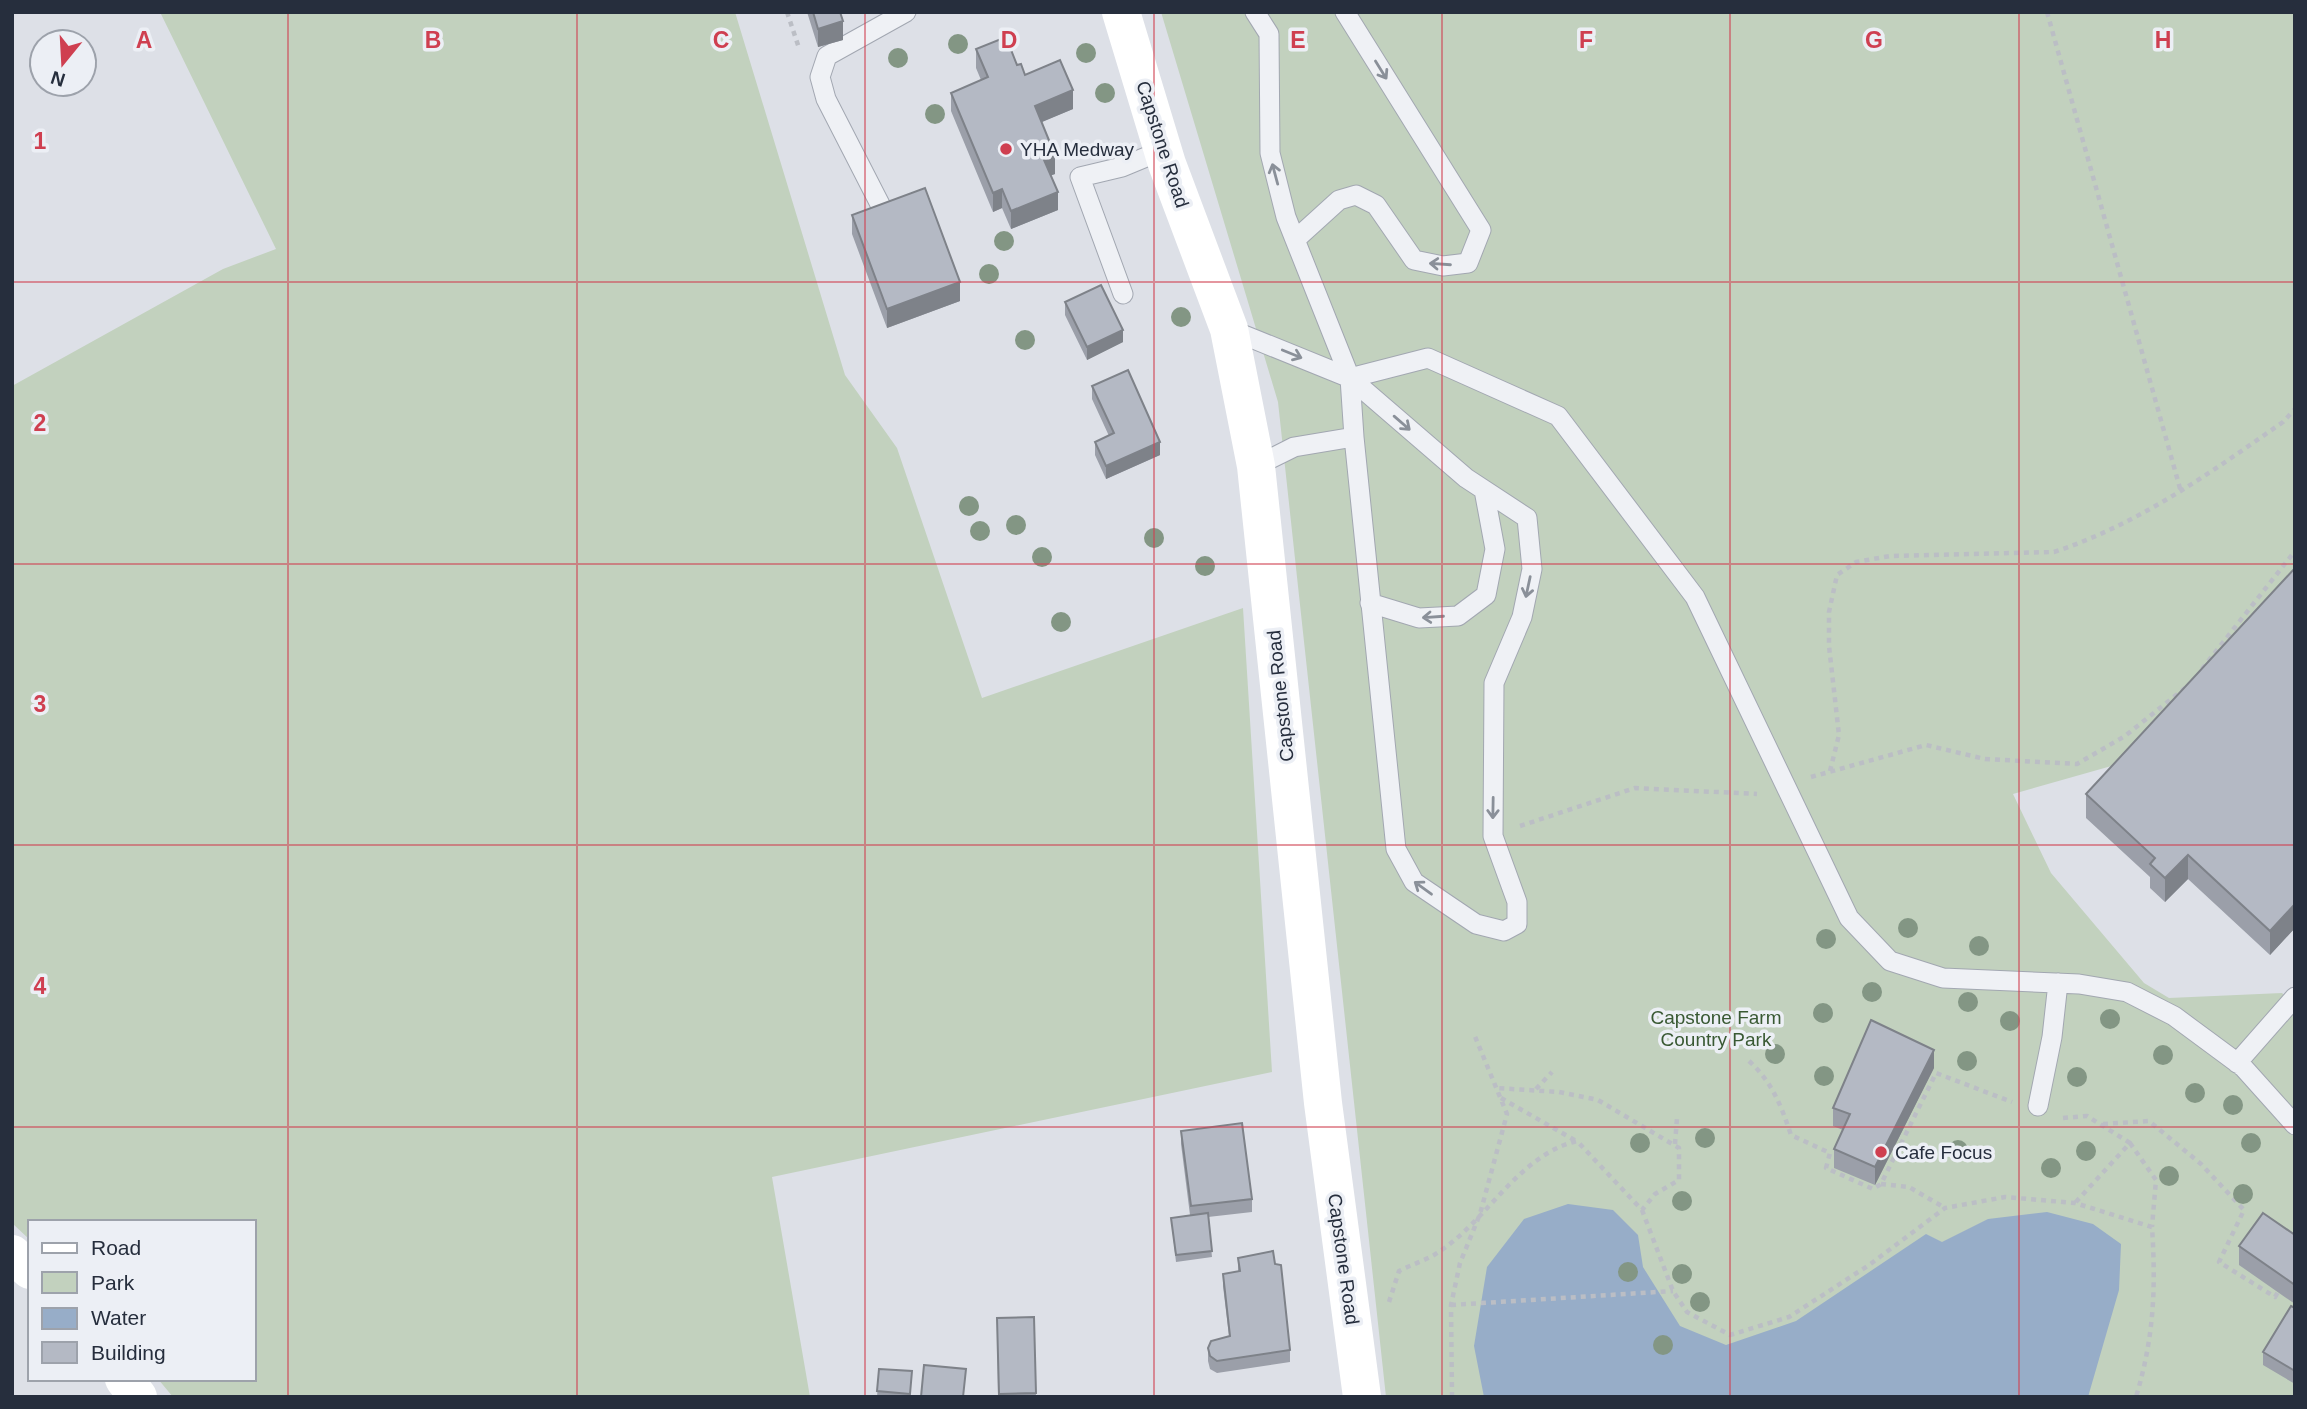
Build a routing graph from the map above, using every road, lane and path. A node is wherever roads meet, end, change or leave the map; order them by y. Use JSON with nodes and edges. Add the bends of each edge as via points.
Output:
{"nodes":[{"id":1,"x":906,"y":12,"type":"edge"},
{"id":2,"x":1121,"y":12,"type":"edge"},
{"id":3,"x":1255,"y":12,"type":"edge"},
{"id":4,"x":1345,"y":12,"type":"edge"},
{"id":5,"x":2047,"y":12,"type":"edge"},
{"id":6,"x":1163,"y":150,"type":"junction"},
{"id":7,"x":886,"y":216,"type":"edge"},
{"id":8,"x":1296,"y":239,"type":"junction"},
{"id":9,"x":1123,"y":294,"type":"dead end"},
{"id":10,"x":1229,"y":329,"type":"junction"},
{"id":11,"x":1350,"y":378,"type":"junction"},
{"id":12,"x":2295,"y":409,"type":"edge"},
{"id":13,"x":1354,"y":437,"type":"junction"},
{"id":14,"x":1256,"y":466,"type":"junction"},
{"id":15,"x":1484,"y":490,"type":"junction"},
{"id":16,"x":2181,"y":492,"type":"junction"},
{"id":17,"x":2295,"y":551,"type":"edge"},
{"id":18,"x":1370,"y":603,"type":"junction"},
{"id":19,"x":2199,"y":673,"type":"edge"},
{"id":20,"x":2192,"y":683,"type":"edge"},
{"id":21,"x":1829,"y":771,"type":"junction"},
{"id":22,"x":1787,"y":783,"type":"junction"},
{"id":23,"x":1493,"y":836,"type":"junction"},
{"id":24,"x":2058,"y":983,"type":"junction"},
{"id":25,"x":2295,"y":997,"type":"edge"},
{"id":26,"x":1474,"y":1034,"type":"dead end"},
{"id":27,"x":1749,"y":1061,"type":"dead end"},
{"id":28,"x":2237,"y":1063,"type":"junction"},
{"id":29,"x":1552,"y":1072,"type":"dead end"},
{"id":30,"x":1496,"y":1088,"type":"junction"},
{"id":31,"x":1535,"y":1090,"type":"junction"},
{"id":32,"x":1500,"y":1097,"type":"junction"},
{"id":33,"x":2029,"y":1105,"type":"joint"},
{"id":34,"x":1677,"y":1118,"type":"dead end"},
{"id":35,"x":2055,"y":1119,"type":"dead end"},
{"id":36,"x":2102,"y":1124,"type":"junction"},
{"id":37,"x":2295,"y":1125,"type":"edge"},
{"id":38,"x":1577,"y":1141,"type":"junction"},
{"id":39,"x":2130,"y":1143,"type":"junction"},
{"id":40,"x":1675,"y":1144,"type":"junction"},
{"id":41,"x":1881,"y":1184,"type":"junction"},
{"id":42,"x":2075,"y":1203,"type":"junction"},
{"id":43,"x":1945,"y":1208,"type":"junction"},
{"id":44,"x":1642,"y":1210,"type":"junction"},
{"id":45,"x":1480,"y":1214,"type":"junction"},
{"id":46,"x":2151,"y":1227,"type":"junction"},
{"id":47,"x":12,"y":1254,"type":"edge"},
{"id":48,"x":28,"y":1268,"type":"edge"},
{"id":49,"x":1674,"y":1291,"type":"junction"},
{"id":50,"x":2278,"y":1292,"type":"edge"},
{"id":51,"x":1451,"y":1305,"type":"junction"},
{"id":52,"x":1391,"y":1316,"type":"dead end"},
{"id":53,"x":126,"y":1381,"type":"edge"},
{"id":54,"x":138,"y":1397,"type":"edge"},
{"id":55,"x":1362,"y":1397,"type":"edge"},
{"id":56,"x":1452,"y":1397,"type":"edge"},
{"id":57,"x":2136,"y":1397,"type":"edge"}],
"edges":[{"from":1,"to":7,"type":"lane","via":[[827,57],[820,77],[826,99]]},
{"from":2,"to":6,"type":"street","name":"Capstone Road"},
{"from":8,"to":3,"type":"lane","one_way":true,"via":[[1269,153],[1269,34]]},
{"from":4,"to":8,"type":"lane","one_way":true,"via":[[1481,230],[1468,263],[1443,267],[1414,260],[1376,205],[1356,195],[1339,200]]},
{"from":5,"to":16,"type":"path"},
{"from":6,"to":9,"type":"lane","via":[[1080,177]]},
{"from":6,"to":10,"type":"street","name":"Capstone Road"},
{"from":8,"to":11,"type":"lane"},
{"from":10,"to":11,"type":"lane","one_way":true},
{"from":10,"to":14,"type":"street","name":"Capstone Road"},
{"from":11,"to":13,"type":"lane"},
{"from":11,"to":15,"type":"lane","one_way":true},
{"from":11,"to":22,"type":"lane","via":[[1428,358],[1558,416],[1695,597]]},
{"from":12,"to":16,"type":"path"},
{"from":13,"to":14,"type":"lane","via":[[1294,447]]},
{"from":13,"to":18,"type":"lane"},
{"from":14,"to":55,"type":"street","name":"Capstone Road","via":[[1323,1102]]},
{"from":15,"to":18,"type":"lane","one_way":true,"via":[[1495,549],[1486,595],[1458,616],[1419,618]]},
{"from":15,"to":23,"type":"lane","one_way":true,"via":[[1527,518],[1532,569],[1522,617],[1494,682]]},
{"from":16,"to":21,"type":"path","via":[[2110,531],[2054,552],[1890,556],[1856,562],[1836,575],[1829,646],[1839,735]]},
{"from":17,"to":19,"type":"path"},
{"from":23,"to":18,"type":"lane","one_way":true,"via":[[1517,902],[1517,924],[1504,931],[1476,924],[1414,881],[1396,849]]},
{"from":20,"to":21,"type":"path","via":[[2125,736],[2077,764],[1985,759],[1926,745]]},
{"from":21,"to":22,"type":"path"},
{"from":22,"to":23,"type":"path","via":[[1767,794],[1635,788]]},
{"from":22,"to":24,"type":"lane","via":[[1849,918],[1890,961],[1943,978]]},
{"from":24,"to":28,"type":"lane","via":[[2127,992],[2174,1016]]},
{"from":24,"to":33,"type":"lane","via":[[2052,1037]]},
{"from":25,"to":28,"type":"lane"},
{"from":26,"to":30,"type":"path"},
{"from":27,"to":41,"type":"path","via":[[1766,1077],[1791,1135],[1830,1153],[1826,1168],[1873,1189]]},
{"from":28,"to":37,"type":"lane"},
{"from":29,"to":31,"type":"path"},
{"from":30,"to":31,"type":"path"},
{"from":30,"to":32,"type":"path"},
{"from":31,"to":40,"type":"path","via":[[1598,1100]]},
{"from":32,"to":38,"type":"path"},
{"from":32,"to":45,"type":"path","via":[[1507,1114]]},
{"from":33,"to":41,"type":"path","via":[[1936,1073]]},
{"from":34,"to":40,"type":"path"},
{"from":35,"to":36,"type":"path","via":[[2087,1116]]},
{"from":36,"to":39,"type":"path"},
{"from":36,"to":50,"type":"path","via":[[2149,1121],[2201,1164],[2244,1210],[2219,1262],[2275,1297]]},
{"from":38,"to":44,"type":"path"},
{"from":38,"to":45,"type":"path","via":[[1560,1145],[1516,1178]]},
{"from":39,"to":42,"type":"path"},
{"from":39,"to":46,"type":"path","via":[[2156,1180]]},
{"from":40,"to":44,"type":"path","via":[[1679,1148],[1679,1180],[1655,1194]]},
{"from":41,"to":43,"type":"path","via":[[1909,1187]]},
{"from":42,"to":43,"type":"path","via":[[2005,1197]]},
{"from":42,"to":46,"type":"path"},
{"from":43,"to":49,"type":"path","via":[[1788,1317],[1730,1335],[1687,1312]]},
{"from":44,"to":49,"type":"path"},
{"from":45,"to":51,"type":"path","via":[[1460,1262]]},
{"from":45,"to":52,"type":"path","via":[[1435,1254],[1399,1270],[1389,1303]]},
{"from":46,"to":57,"type":"path","via":[[2156,1290],[2149,1354]]},
{"from":47,"to":48,"type":"street"},
{"from":49,"to":51,"type":"path"},
{"from":51,"to":56,"type":"path"},
{"from":53,"to":54,"type":"street"}]}
